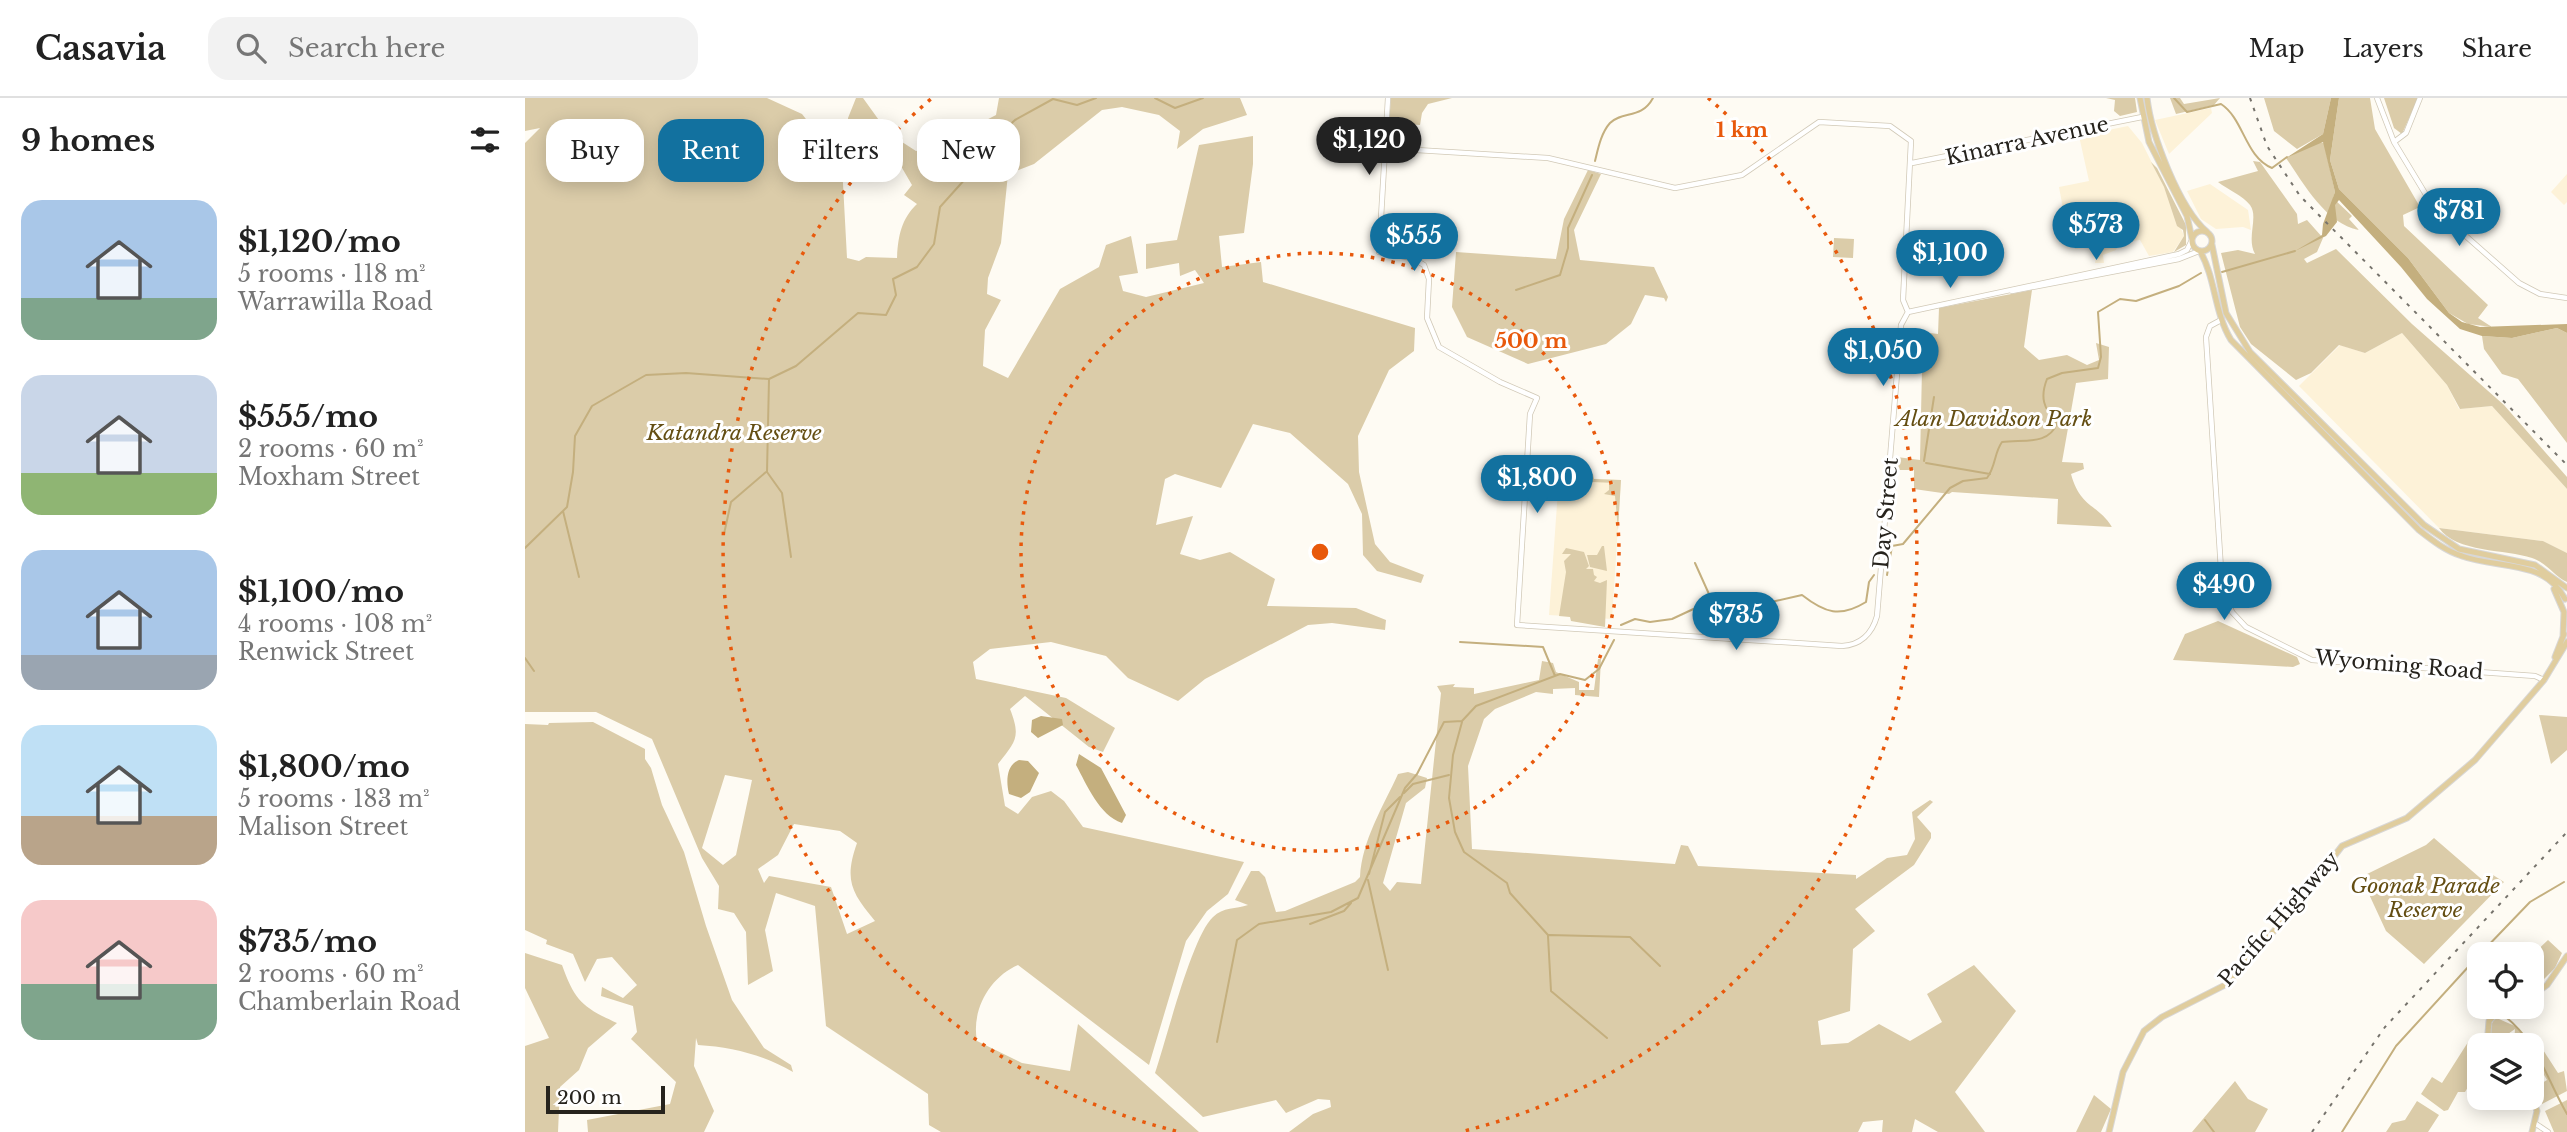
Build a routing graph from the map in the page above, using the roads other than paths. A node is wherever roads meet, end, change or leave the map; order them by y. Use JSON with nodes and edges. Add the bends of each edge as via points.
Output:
{"nodes":[{"id":1,"x":1388,"y":98,"type":"edge"},
{"id":2,"x":2144,"y":98,"type":"edge"},
{"id":3,"x":2377,"y":98,"type":"edge"},
{"id":4,"x":2420,"y":98,"type":"edge"},
{"id":5,"x":2143,"y":117,"type":"junction"},
{"id":6,"x":2394,"y":142,"type":"junction"},
{"id":7,"x":1384,"y":148,"type":"junction"},
{"id":8,"x":1912,"y":163,"type":"junction"},
{"id":9,"x":2207,"y":232,"type":"junction"},
{"id":10,"x":2192,"y":239,"type":"junction"},
{"id":11,"x":2212,"y":245,"type":"junction"},
{"id":12,"x":2200,"y":251,"type":"junction"},
{"id":13,"x":2155,"y":259,"type":"junction"},
{"id":14,"x":2172,"y":260,"type":"junction"},
{"id":15,"x":2140,"y":267,"type":"junction"},
{"id":16,"x":2102,"y":270,"type":"junction"},
{"id":17,"x":2074,"y":280,"type":"junction"},
{"id":18,"x":2048,"y":283,"type":"junction"},
{"id":19,"x":2221,"y":298,"type":"junction"},
{"id":20,"x":2567,"y":298,"type":"edge"},
{"id":21,"x":1907,"y":312,"type":"junction"},
{"id":22,"x":2221,"y":320,"type":"junction"},
{"id":23,"x":2536,"y":572,"type":"junction"},
{"id":24,"x":2567,"y":588,"type":"edge"},
{"id":25,"x":2566,"y":602,"type":"edge"},
{"id":26,"x":2567,"y":623,"type":"edge"},
{"id":27,"x":2565,"y":640,"type":"edge"},
{"id":28,"x":2544,"y":680,"type":"junction"},
{"id":29,"x":2567,"y":956,"type":"edge"},
{"id":30,"x":2544,"y":986,"type":"edge"},
{"id":31,"x":2537,"y":1110,"type":"edge"},
{"id":32,"x":2536,"y":1124,"type":"junction"},
{"id":33,"x":2109,"y":1132,"type":"edge"},
{"id":34,"x":2532,"y":1132,"type":"edge"},
{"id":35,"x":2548,"y":1132,"type":"edge"}],
"edges":[{"from":1,"to":7,"type":"street"},
{"from":2,"to":5,"type":"main road"},
{"from":2,"to":9,"type":"main road","via":[[2160,152],[2196,221]]},
{"from":3,"to":6,"type":"street"},
{"from":4,"to":6,"type":"street","via":[[2406,133]]},
{"from":5,"to":8,"type":"street","name":"Kinarra Avenue"},
{"from":5,"to":10,"type":"main road","via":[[2152,151],[2188,218]]},
{"from":6,"to":20,"type":"street","via":[[2434,208],[2462,235],[2531,290]]},
{"from":7,"to":8,"type":"street","via":[[1548,158],[1675,188],[1742,175],[1823,122],[1895,128],[1911,141]]},
{"from":7,"to":21,"type":"street","name":"Day Street","via":[[1379,251],[1424,265],[1429,279],[1427,318],[1442,351],[1537,398],[1530,414],[1517,625],[1846,646],[1866,637],[1877,616],[1901,325]]},
{"from":8,"to":21,"type":"street","name":"Day Street","via":[[1903,300]]},
{"from":9,"to":10,"type":"main road","via":[[2198,231]]},
{"from":9,"to":11,"type":"main road"},
{"from":10,"to":12,"type":"main road"},
{"from":10,"to":13,"type":"street","via":[[2184,252]]},
{"from":11,"to":12,"type":"main road"},
{"from":11,"to":19,"type":"main road"},
{"from":12,"to":14,"type":"street"},
{"from":12,"to":22,"type":"main road"},
{"from":13,"to":14,"type":"street"},
{"from":13,"to":16,"type":"street"},
{"from":14,"to":15,"type":"street"},
{"from":15,"to":16,"type":"street"},
{"from":15,"to":17,"type":"street"},
{"from":16,"to":17,"type":"street"},
{"from":16,"to":18,"type":"street"},
{"from":17,"to":18,"type":"street"},
{"from":18,"to":21,"type":"street"},
{"from":19,"to":22,"type":"main road"},
{"from":19,"to":24,"type":"main road","via":[[2230,322],[2251,352],[2430,531],[2472,553],[2535,565]]},
{"from":22,"to":23,"type":"main road","via":[[2245,357],[2431,540],[2462,556]]},
{"from":22,"to":28,"type":"street","name":"Wyoming Road","via":[[2210,326],[2206,337],[2221,579],[2236,617],[2259,635],[2320,662],[2529,675]]},
{"from":23,"to":25,"type":"main road","via":[[2555,585]]},
{"from":23,"to":27,"type":"main road","via":[[2560,599]]},
{"from":26,"to":27,"type":"main road","name":"Pacific Highway"},
{"from":27,"to":28,"type":"main road","name":"Pacific Highway"},
{"from":28,"to":33,"type":"main road","name":"Pacific Highway","via":[[2489,746],[2407,818],[2339,850],[2225,985],[2161,1017],[2144,1031],[2123,1072]]},
{"from":29,"to":30,"type":"main road"},
{"from":31,"to":32,"type":"main road"},
{"from":32,"to":34,"type":"main road"},
{"from":32,"to":35,"type":"street"}]}
